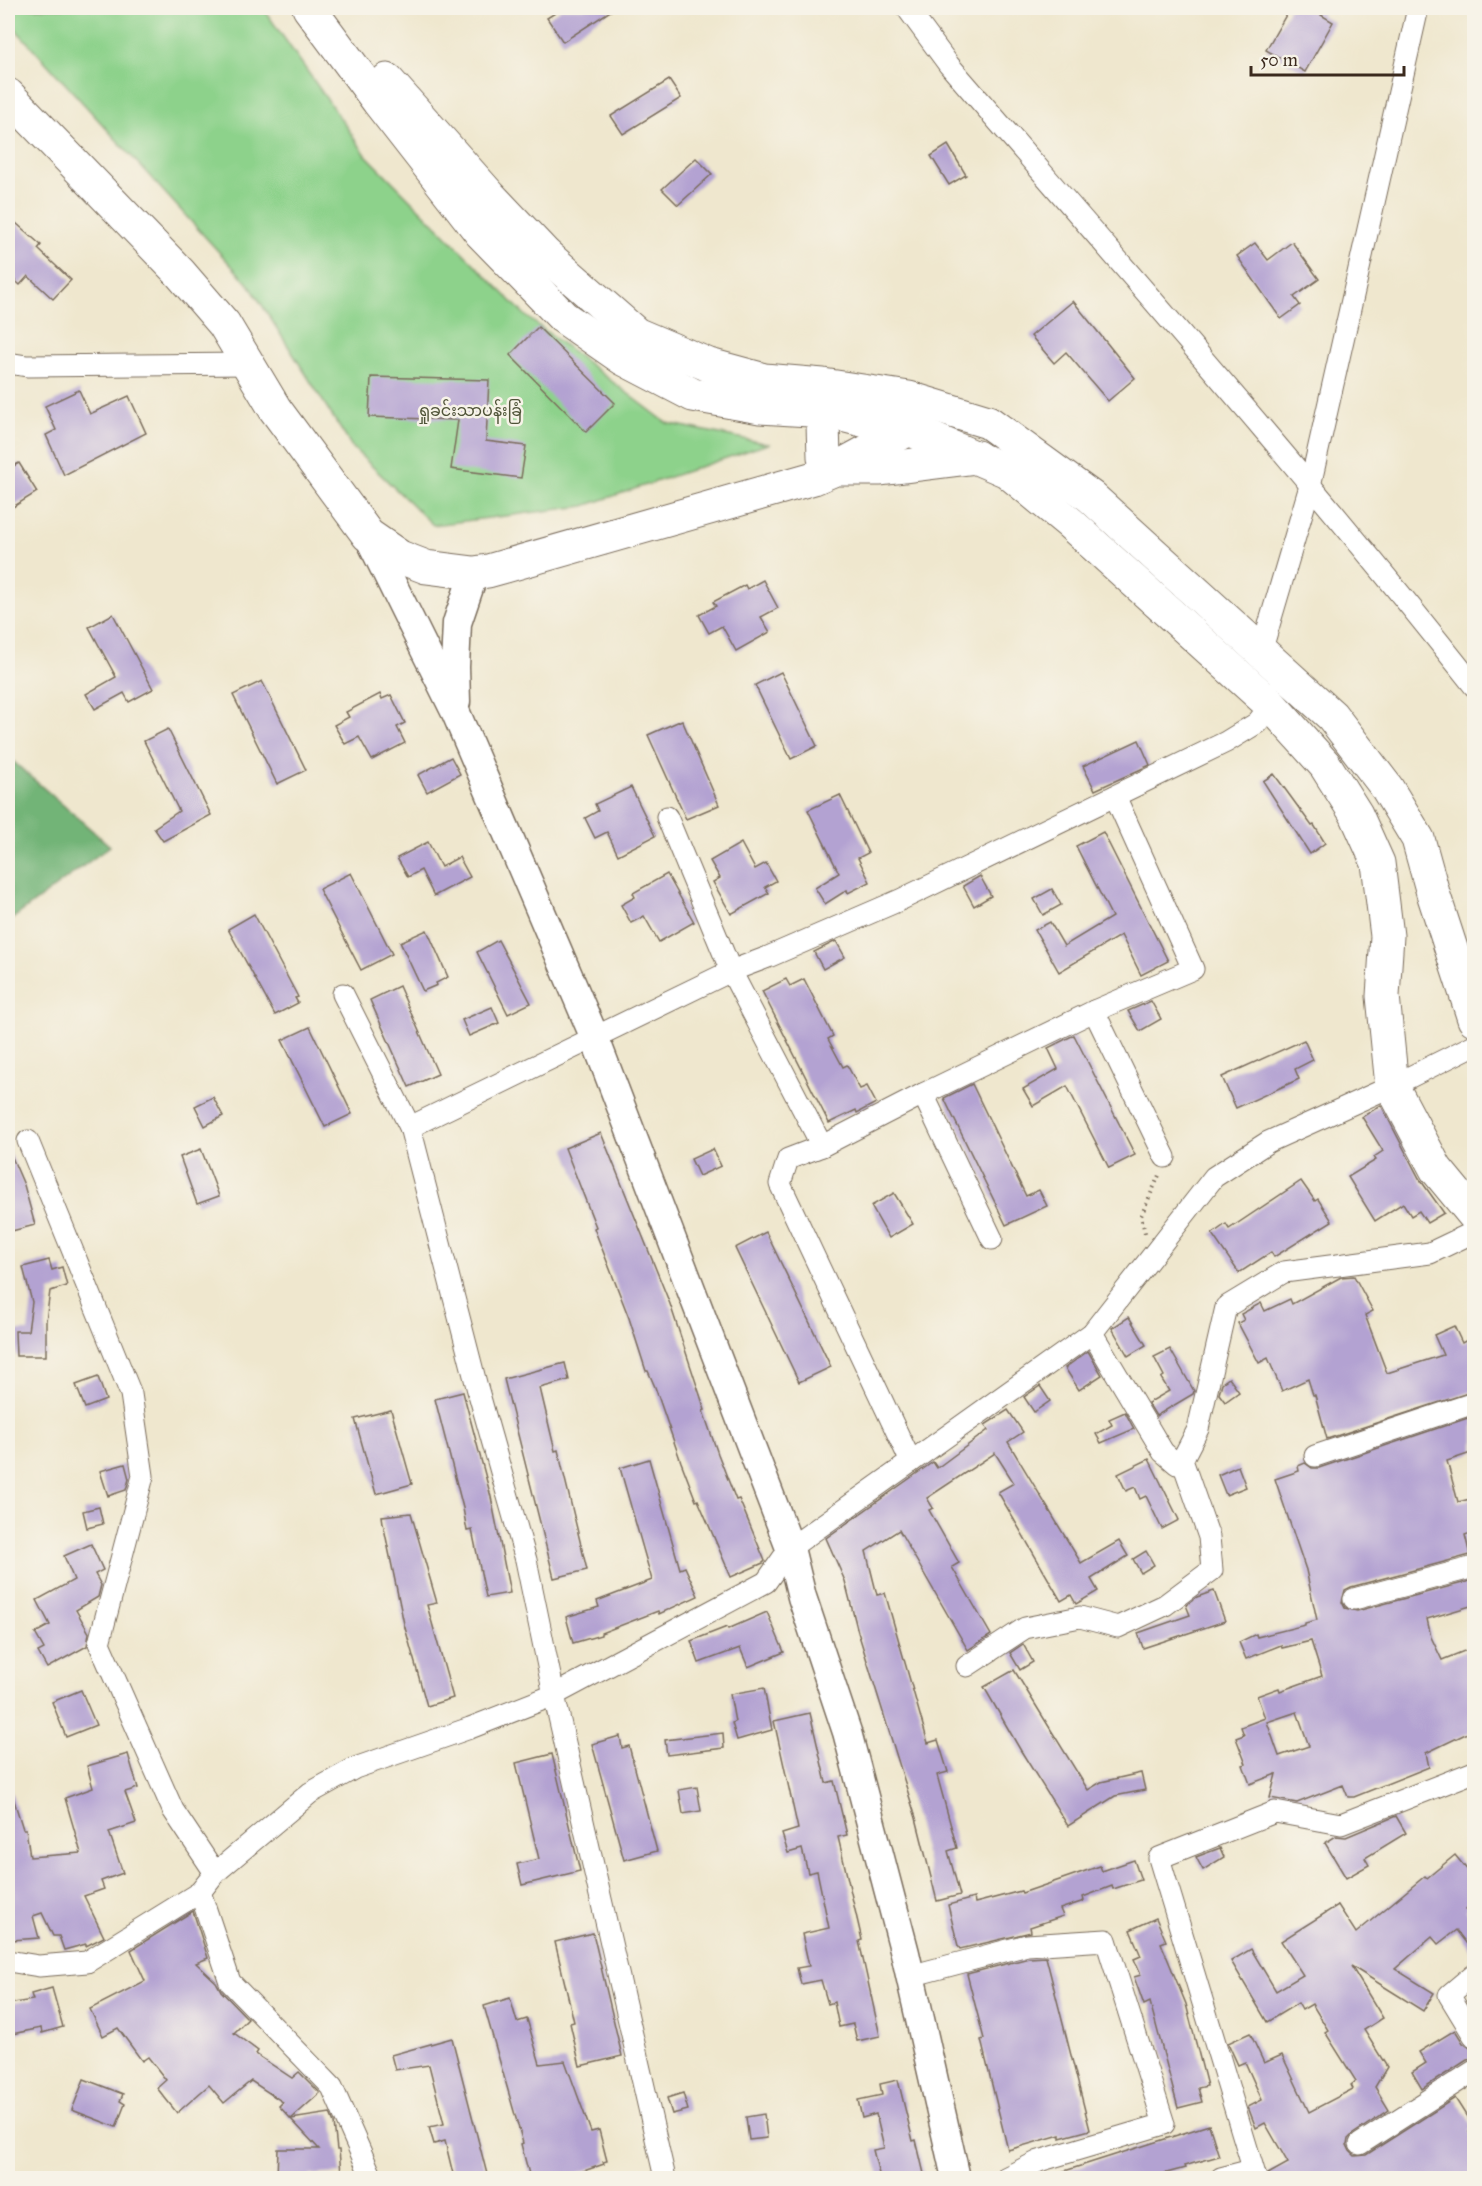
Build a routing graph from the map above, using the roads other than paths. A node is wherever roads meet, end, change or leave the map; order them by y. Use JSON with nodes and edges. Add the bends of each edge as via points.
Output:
{"nodes":[{"id":1,"x":309,"y":8,"type":"edge"},
{"id":2,"x":337,"y":8,"type":"edge"},
{"id":3,"x":907,"y":8,"type":"edge"},
{"id":4,"x":1418,"y":8,"type":"edge"},
{"id":5,"x":8,"y":95,"type":"edge"},
{"id":6,"x":8,"y":363,"type":"edge"},
{"id":7,"x":249,"y":364,"type":"junction"},
{"id":8,"x":826,"y":411,"type":"junction"},
{"id":9,"x":908,"y":414,"type":"junction"},
{"id":10,"x":978,"y":456,"type":"junction"},
{"id":11,"x":830,"y":463,"type":"junction"},
{"id":12,"x":1310,"y":486,"type":"junction"},
{"id":13,"x":368,"y":535,"type":"junction"},
{"id":14,"x":474,"y":573,"type":"junction"},
{"id":15,"x":1261,"y":652,"type":"junction"},
{"id":16,"x":1474,"y":686,"type":"edge"},
{"id":17,"x":1272,"y":705,"type":"junction"},
{"id":18,"x":456,"y":713,"type":"junction"},
{"id":19,"x":1115,"y":796,"type":"junction"},
{"id":20,"x":667,"y":817,"type":"dead end"},
{"id":21,"x":731,"y":971,"type":"junction"},
{"id":22,"x":343,"y":994,"type":"dead end"},
{"id":23,"x":1094,"y":1011,"type":"junction"},
{"id":24,"x":1474,"y":1019,"type":"edge"},
{"id":25,"x":594,"y":1036,"type":"junction"},
{"id":26,"x":1474,"y":1045,"type":"edge"},
{"id":27,"x":1392,"y":1086,"type":"junction"},
{"id":28,"x":923,"y":1094,"type":"junction"},
{"id":29,"x":410,"y":1127,"type":"junction"},
{"id":30,"x":28,"y":1141,"type":"dead end"},
{"id":31,"x":822,"y":1146,"type":"junction"},
{"id":32,"x":1165,"y":1157,"type":"road end"},
{"id":33,"x":1474,"y":1215,"type":"edge"},
{"id":34,"x":1474,"y":1232,"type":"edge"},
{"id":35,"x":992,"y":1239,"type":"dead end"},
{"id":36,"x":1092,"y":1333,"type":"junction"},
{"id":37,"x":1474,"y":1403,"type":"edge"},
{"id":38,"x":1315,"y":1456,"type":"dead end"},
{"id":39,"x":911,"y":1462,"type":"junction"},
{"id":40,"x":1177,"y":1464,"type":"dead end"},
{"id":41,"x":790,"y":1548,"type":"junction"},
{"id":42,"x":1474,"y":1567,"type":"edge"},
{"id":43,"x":1354,"y":1599,"type":"dead end"},
{"id":44,"x":967,"y":1666,"type":"dead end"},
{"id":45,"x":554,"y":1695,"type":"junction"},
{"id":46,"x":1474,"y":1772,"type":"edge"},
{"id":47,"x":215,"y":1873,"type":"junction"},
{"id":48,"x":200,"y":1892,"type":"junction"},
{"id":49,"x":8,"y":1961,"type":"edge"},
{"id":50,"x":1474,"y":1974,"type":"edge"},
{"id":51,"x":910,"y":1976,"type":"junction"},
{"id":52,"x":1474,"y":2036,"type":"edge"},
{"id":53,"x":1474,"y":2072,"type":"edge"},
{"id":54,"x":1360,"y":2144,"type":"dead end"},
{"id":55,"x":1254,"y":2174,"type":"edge"},
{"id":56,"x":372,"y":2178,"type":"edge"},
{"id":57,"x":665,"y":2178,"type":"edge"},
{"id":58,"x":956,"y":2178,"type":"edge"},
{"id":59,"x":1005,"y":2178,"type":"edge"},
{"id":60,"x":1221,"y":2178,"type":"edge"}],
"edges":[{"from":1,"to":8,"type":"highway","via":[[481,233],[563,317],[622,358],[693,395],[760,407]]},
{"from":2,"to":9,"type":"highway","via":[[385,78],[490,196],[546,255],[636,334],[709,365],[764,380],[812,384]]},
{"from":3,"to":12,"type":"street","via":[[949,65]]},
{"from":4,"to":12,"type":"street"},
{"from":5,"to":7,"type":"highway","via":[[180,273],[224,324]]},
{"from":6,"to":7,"type":"street"},
{"from":7,"to":13,"type":"highway","via":[[275,409]]},
{"from":8,"to":9,"type":"highway"},
{"from":8,"to":11,"type":"highway","via":[[823,424]]},
{"from":9,"to":10,"type":"highway"},
{"from":9,"to":11,"type":"highway"},
{"from":9,"to":15,"type":"highway","via":[[988,422],[1091,497]]},
{"from":10,"to":11,"type":"highway","via":[[881,469]]},
{"from":10,"to":17,"type":"highway","via":[[1007,471],[1070,523]]},
{"from":11,"to":14,"type":"highway","via":[[803,471],[786,487]]},
{"from":12,"to":15,"type":"street"},
{"from":12,"to":16,"type":"street"},
{"from":13,"to":14,"type":"highway","via":[[400,557],[426,567]]},
{"from":13,"to":18,"type":"street"},
{"from":14,"to":18,"type":"street","via":[[457,623]]},
{"from":15,"to":17,"type":"street"},
{"from":15,"to":24,"type":"highway","via":[[1332,716],[1387,788],[1418,839]]},
{"from":17,"to":19,"type":"street","via":[[1257,723],[1226,741]]},
{"from":17,"to":27,"type":"highway","via":[[1325,765],[1356,814],[1378,863],[1387,936],[1383,996]]},
{"from":18,"to":25,"type":"street"},
{"from":19,"to":21,"type":"street","via":[[900,900]]},
{"from":19,"to":23,"type":"street","via":[[1193,969]]},
{"from":20,"to":21,"type":"street"},
{"from":21,"to":25,"type":"street"},
{"from":21,"to":31,"type":"street"},
{"from":22,"to":29,"type":"street"},
{"from":23,"to":28,"type":"street"},
{"from":23,"to":32,"type":"street"},
{"from":25,"to":29,"type":"street"},
{"from":25,"to":41,"type":"street"},
{"from":26,"to":27,"type":"street"},
{"from":27,"to":33,"type":"highway","via":[[1436,1169]]},
{"from":27,"to":36,"type":"street","via":[[1269,1142],[1214,1177]]},
{"from":28,"to":31,"type":"street"},
{"from":28,"to":35,"type":"street"},
{"from":29,"to":45,"type":"street","via":[[526,1560]]},
{"from":30,"to":47,"type":"street","via":[[131,1394],[143,1476],[99,1644],[173,1810]]},
{"from":31,"to":39,"type":"street","via":[[788,1159],[780,1184]]},
{"from":34,"to":44,"type":"street","via":[[1430,1253],[1284,1272],[1226,1307],[1198,1429],[1182,1460],[1209,1537],[1212,1570],[1165,1605],[1118,1627],[1080,1617],[1024,1628]]},
{"from":36,"to":39,"type":"street"},
{"from":36,"to":40,"type":"street","via":[[1163,1452]]},
{"from":37,"to":38,"type":"street"},
{"from":39,"to":41,"type":"street"},
{"from":41,"to":45,"type":"street","via":[[766,1582]]},
{"from":41,"to":51,"type":"street","via":[[802,1597],[847,1732]]},
{"from":42,"to":43,"type":"street"},
{"from":45,"to":47,"type":"street","via":[[355,1768],[310,1793]]},
{"from":45,"to":57,"type":"street"},
{"from":46,"to":55,"type":"street","via":[[1341,1824],[1275,1812],[1159,1858]]},
{"from":47,"to":48,"type":"street"},
{"from":48,"to":49,"type":"street","via":[[87,1962],[39,1966]]},
{"from":48,"to":56,"type":"street","via":[[230,1982],[332,2087]]},
{"from":50,"to":52,"type":"street","via":[[1449,1995]]},
{"from":51,"to":58,"type":"street"},
{"from":51,"to":59,"type":"street","via":[[1027,1945],[1106,1940],[1164,2124],[1039,2161]]},
{"from":53,"to":54,"type":"street"},
{"from":55,"to":60,"type":"street"}]}
